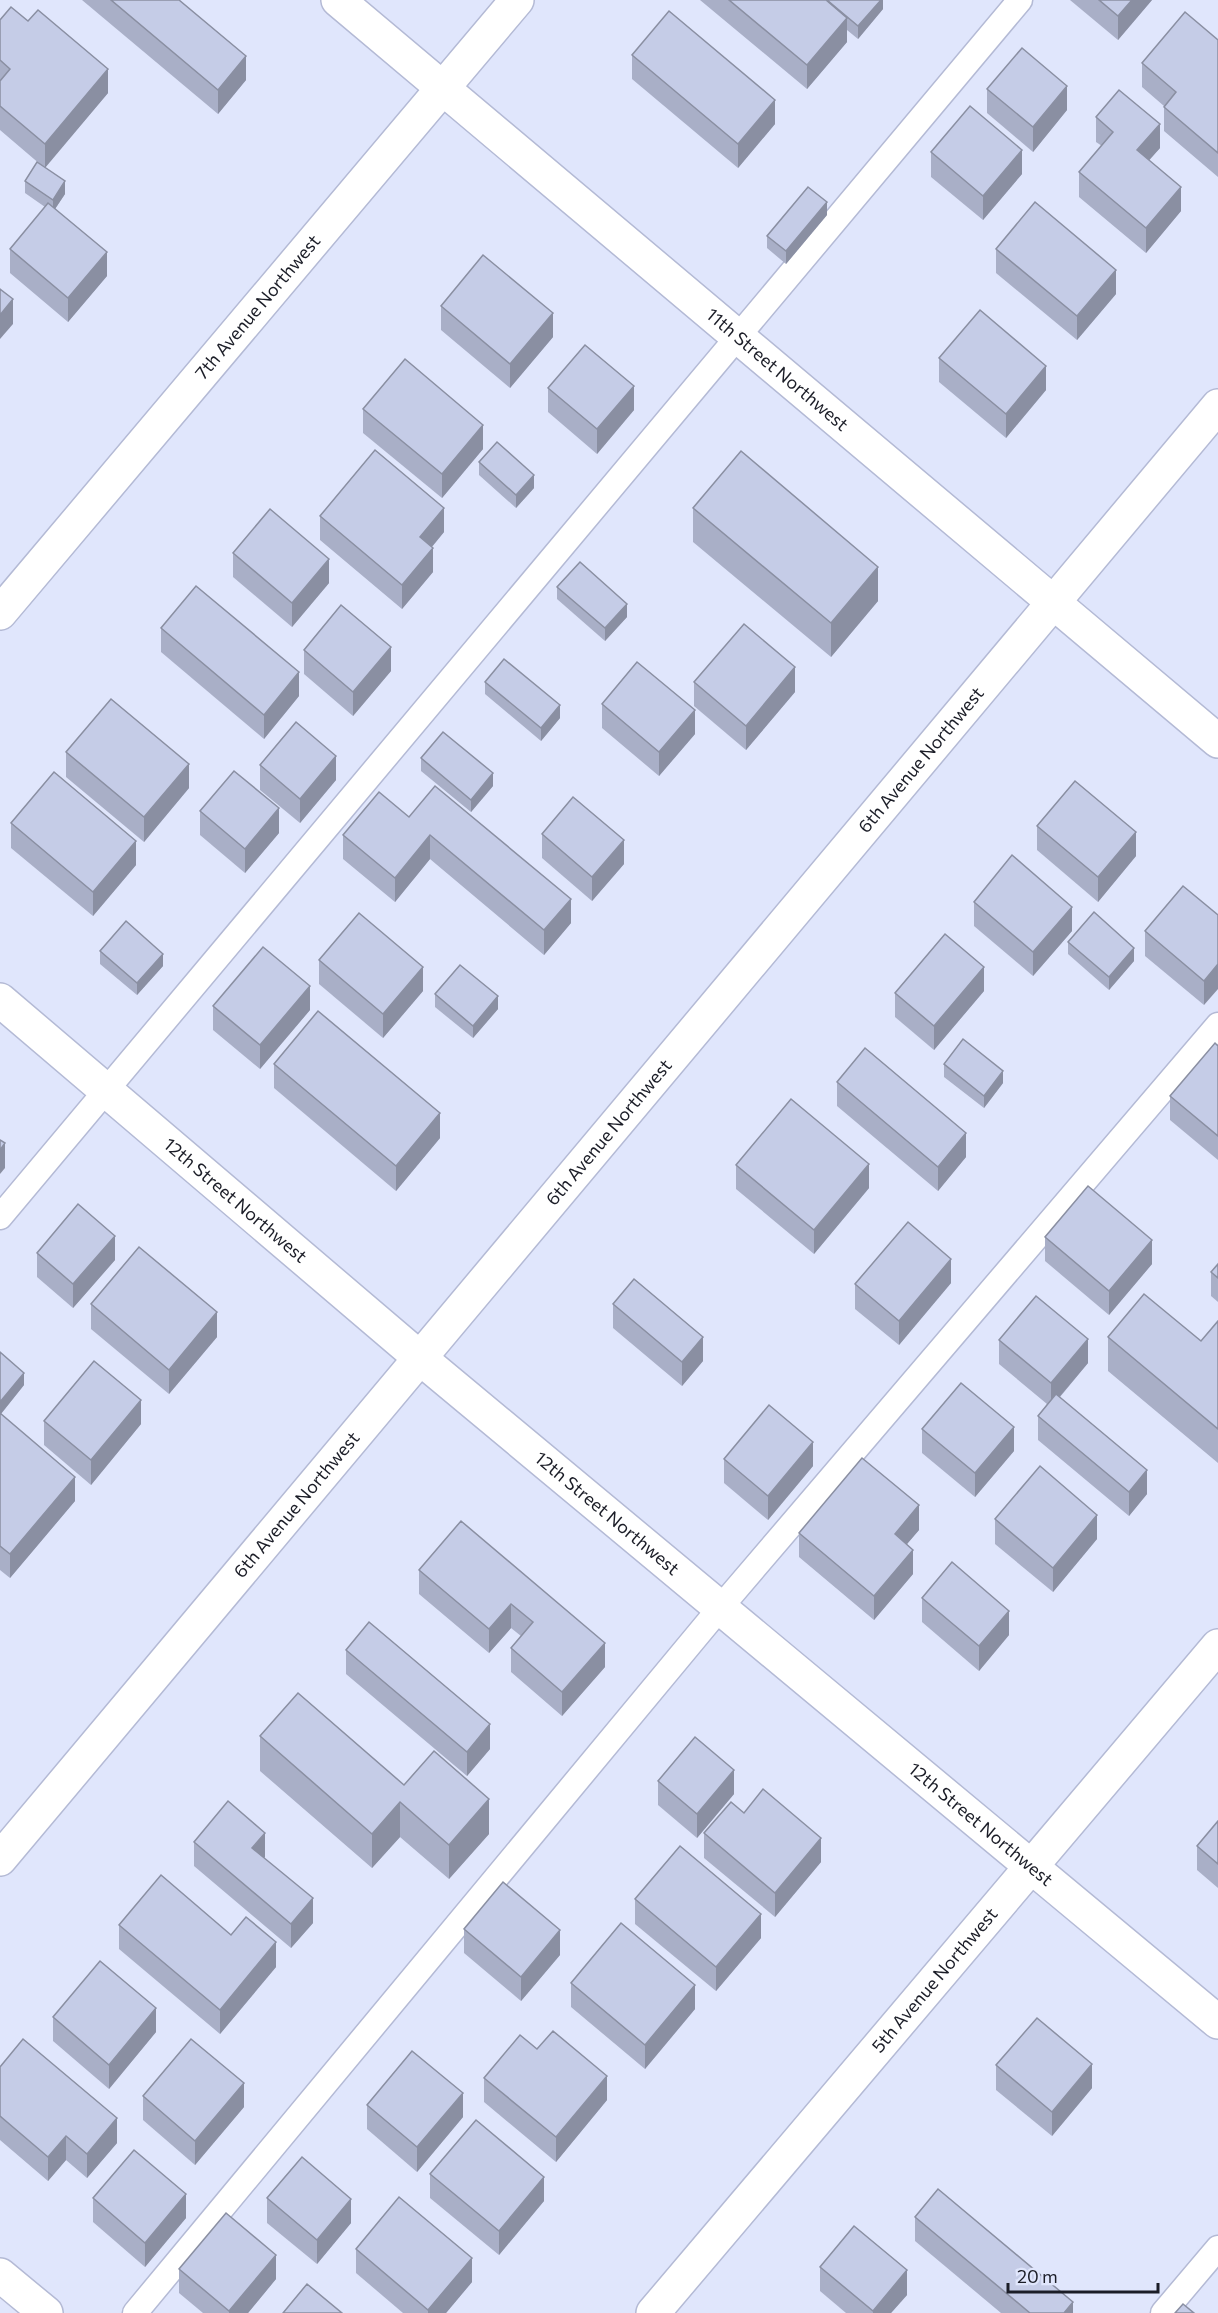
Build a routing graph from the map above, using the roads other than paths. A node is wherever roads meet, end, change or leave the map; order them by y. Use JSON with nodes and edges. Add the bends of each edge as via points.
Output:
{"nodes":[{"id":1,"x":338,"y":0,"type":"edge"},
{"id":2,"x":518,"y":0,"type":"edge"},
{"id":3,"x":1020,"y":0,"type":"edge"},
{"id":4,"x":442,"y":89,"type":"junction"},
{"id":5,"x":738,"y":336,"type":"junction"},
{"id":6,"x":1218,"y":406,"type":"edge"},
{"id":7,"x":1054,"y":601,"type":"junction"},
{"id":8,"x":0,"y":613,"type":"edge"},
{"id":9,"x":1218,"y":741,"type":"edge"},
{"id":10,"x":0,"y":1000,"type":"edge"},
{"id":11,"x":1218,"y":1025,"type":"edge"},
{"id":12,"x":105,"y":1090,"type":"junction"},
{"id":13,"x":0,"y":1216,"type":"edge"},
{"id":14,"x":420,"y":1358,"type":"junction"},
{"id":15,"x":720,"y":1608,"type":"junction"},
{"id":16,"x":1218,"y":1647,"type":"edge"},
{"id":17,"x":0,"y":1859,"type":"edge"},
{"id":18,"x":1032,"y":1869,"type":"junction"},
{"id":19,"x":1218,"y":2022,"type":"edge"},
{"id":20,"x":1218,"y":2248,"type":"edge"},
{"id":21,"x":0,"y":2275,"type":"edge"},
{"id":22,"x":46,"y":2313,"type":"edge"},
{"id":23,"x":135,"y":2313,"type":"edge"},
{"id":24,"x":654,"y":2313,"type":"edge"},
{"id":25,"x":1163,"y":2313,"type":"edge"}],
"edges":[{"from":1,"to":4,"type":"street","name":"11th Street Northwest"},
{"from":2,"to":4,"type":"street","name":"7th Avenue Northwest"},
{"from":3,"to":5,"type":"lane"},
{"from":4,"to":5,"type":"street","name":"11th Street Northwest"},
{"from":4,"to":8,"type":"street","name":"7th Avenue Northwest"},
{"from":5,"to":7,"type":"street","name":"11th Street Northwest"},
{"from":5,"to":12,"type":"lane"},
{"from":6,"to":7,"type":"street","name":"6th Avenue Northwest"},
{"from":7,"to":9,"type":"street","name":"11th Street Northwest"},
{"from":7,"to":14,"type":"street","name":"6th Avenue Northwest"},
{"from":10,"to":12,"type":"street","name":"12th Street Northwest"},
{"from":11,"to":15,"type":"lane"},
{"from":12,"to":13,"type":"lane"},
{"from":12,"to":14,"type":"street","name":"12th Street Northwest"},
{"from":14,"to":15,"type":"street","name":"12th Street Northwest"},
{"from":14,"to":17,"type":"street","name":"6th Avenue Northwest"},
{"from":15,"to":18,"type":"street","name":"12th Street Northwest"},
{"from":15,"to":23,"type":"lane"},
{"from":16,"to":18,"type":"street","name":"5th Avenue Northwest"},
{"from":18,"to":19,"type":"street","name":"12th Street Northwest"},
{"from":18,"to":24,"type":"street","name":"5th Avenue Northwest"},
{"from":20,"to":25,"type":"lane"},
{"from":21,"to":22,"type":"street"}]}
